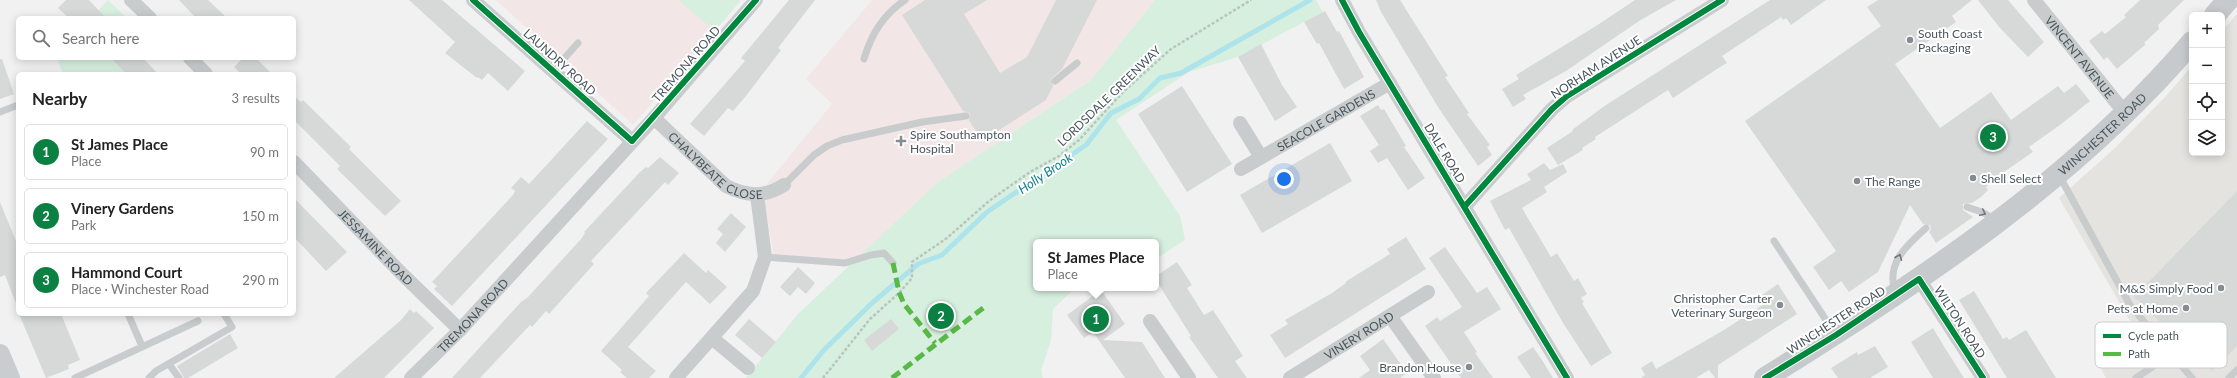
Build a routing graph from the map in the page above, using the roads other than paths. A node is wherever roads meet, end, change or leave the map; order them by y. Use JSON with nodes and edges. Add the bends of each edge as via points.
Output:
{"nodes":[{"id":1,"x":131,"y":0,"type":"edge"},
{"id":2,"x":473,"y":0,"type":"edge"},
{"id":3,"x":756,"y":0,"type":"edge"},
{"id":4,"x":905,"y":0,"type":"edge"},
{"id":5,"x":1342,"y":0,"type":"edge"},
{"id":6,"x":1722,"y":0,"type":"edge"},
{"id":7,"x":2034,"y":0,"type":"edge"},
{"id":8,"x":2228,"y":0,"type":"edge"},
{"id":9,"x":2218,"y":12,"type":"edge"},
{"id":10,"x":148,"y":16,"type":"edge"},
{"id":11,"x":578,"y":43,"type":"dead end"},
{"id":12,"x":2189,"y":46,"type":"edge"},
{"id":13,"x":864,"y":59,"type":"dead end"},
{"id":14,"x":192,"y":60,"type":"edge"},
{"id":15,"x":1077,"y":63,"type":"dead end"},
{"id":16,"x":553,"y":71,"type":"junction"},
{"id":17,"x":204,"y":72,"type":"edge"},
{"id":18,"x":1055,"y":81,"type":"dead end"},
{"id":19,"x":1390,"y":83,"type":"junction"},
{"id":20,"x":16,"y":106,"type":"edge"},
{"id":21,"x":0,"y":112,"type":"edge"},
{"id":22,"x":2125,"y":113,"type":"junction"},
{"id":23,"x":966,"y":116,"type":"dead end"},
{"id":24,"x":654,"y":118,"type":"junction"},
{"id":25,"x":1240,"y":123,"type":"dead end"},
{"id":26,"x":632,"y":141,"type":"junction"},
{"id":27,"x":1261,"y":157,"type":"junction"},
{"id":28,"x":296,"y":164,"type":"edge"},
{"id":29,"x":1241,"y":169,"type":"dead end"},
{"id":30,"x":2058,"y":173,"type":"junction"},
{"id":31,"x":784,"y":185,"type":"joint"},
{"id":32,"x":757,"y":195,"type":"junction"},
{"id":33,"x":1465,"y":206,"type":"junction"},
{"id":34,"x":1967,"y":207,"type":"dead end"},
{"id":35,"x":1998,"y":221,"type":"junction"},
{"id":36,"x":1926,"y":228,"type":"dead end"},
{"id":37,"x":1774,"y":241,"type":"dead end"},
{"id":38,"x":765,"y":258,"type":"junction"},
{"id":39,"x":893,"y":263,"type":"dead end"},
{"id":40,"x":1919,"y":279,"type":"junction"},
{"id":41,"x":1428,"y":292,"type":"dead end"},
{"id":42,"x":1896,"y":294,"type":"junction"},
{"id":43,"x":129,"y":316,"type":"edge"},
{"id":44,"x":225,"y":316,"type":"edge"},
{"id":45,"x":1390,"y":316,"type":"junction"},
{"id":46,"x":198,"y":321,"type":"dead end"},
{"id":47,"x":1150,"y":321,"type":"dead end"},
{"id":48,"x":2145,"y":322,"type":"edge"},
{"id":49,"x":460,"y":330,"type":"junction"},
{"id":50,"x":1836,"y":335,"type":"junction"},
{"id":51,"x":712,"y":338,"type":"junction"},
{"id":52,"x":142,"y":346,"type":"junction"},
{"id":53,"x":0,"y":354,"type":"edge"},
{"id":54,"x":169,"y":364,"type":"junction"},
{"id":55,"x":748,"y":368,"type":"dead end"},
{"id":56,"x":2151,"y":368,"type":"edge"},
{"id":57,"x":2184,"y":368,"type":"edge"},
{"id":58,"x":2237,"y":370,"type":"edge"},
{"id":59,"x":10,"y":378,"type":"edge"},
{"id":60,"x":75,"y":378,"type":"edge"},
{"id":61,"x":149,"y":378,"type":"edge"},
{"id":62,"x":180,"y":378,"type":"edge"},
{"id":63,"x":411,"y":378,"type":"edge"},
{"id":64,"x":676,"y":378,"type":"edge"},
{"id":65,"x":1189,"y":378,"type":"edge"},
{"id":66,"x":1290,"y":378,"type":"edge"},
{"id":67,"x":1434,"y":378,"type":"edge"},
{"id":68,"x":1568,"y":378,"type":"edge"},
{"id":69,"x":1765,"y":378,"type":"edge"},
{"id":70,"x":1983,"y":378,"type":"edge"},
{"id":71,"x":2136,"y":378,"type":"edge"},
{"id":72,"x":2192,"y":378,"type":"edge"},
{"id":73,"x":2229,"y":378,"type":"edge"}],
"edges":[{"from":1,"to":10,"type":"street"},
{"from":2,"to":16,"type":"street","name":"LAUNDRY ROAD"},
{"from":3,"to":24,"type":"street","name":"TREMONA ROAD"},
{"from":4,"to":13,"type":"lane","via":[[891,9],[870,39]]},
{"from":5,"to":19,"type":"street","name":"DALE ROAD"},
{"from":6,"to":33,"type":"street","name":"NORHAM AVENUE","via":[[1568,96],[1552,109]]},
{"from":7,"to":22,"type":"street","name":"VINCENT AVENUE"},
{"from":8,"to":9,"type":"main road"},
{"from":11,"to":16,"type":"lane"},
{"from":12,"to":22,"type":"main road","name":"WINCHESTER ROAD","via":[[2163,76]]},
{"from":14,"to":17,"type":"street"},
{"from":15,"to":18,"type":"lane"},
{"from":16,"to":26,"type":"street","name":"LAUNDRY ROAD"},
{"from":19,"to":27,"type":"street","name":"SEACOLE GARDENS"},
{"from":19,"to":33,"type":"street","name":"DALE ROAD"},
{"from":20,"to":21,"type":"lane"},
{"from":22,"to":30,"type":"main road","name":"WINCHESTER ROAD"},
{"from":23,"to":31,"type":"lane","via":[[922,122],[842,140],[814,155]]},
{"from":24,"to":26,"type":"street","name":"TREMONA ROAD"},
{"from":24,"to":32,"type":"street","name":"CHALYBEATE CLOSE","via":[[726,186],[739,192]]},
{"from":25,"to":27,"type":"street"},
{"from":26,"to":49,"type":"street","name":"TREMONA ROAD"},
{"from":27,"to":29,"type":"street","name":"SEACOLE GARDENS"},
{"from":28,"to":49,"type":"street","name":"JESSAMINE ROAD"},
{"from":30,"to":35,"type":"main road","name":"WINCHESTER ROAD"},
{"from":30,"to":48,"type":"lane","via":[[2130,305]]},
{"from":31,"to":32,"type":"street","name":"CHALYBEATE CLOSE","via":[[766,194]]},
{"from":32,"to":38,"type":"street"},
{"from":33,"to":68,"type":"street","name":"DALE ROAD"},
{"from":34,"to":35,"type":"lane","one_way":true},
{"from":35,"to":40,"type":"main road","name":"WINCHESTER ROAD"},
{"from":42,"to":36,"type":"lane","one_way":true,"via":[[1892,275],[1902,250]]},
{"from":37,"to":50,"type":"lane"},
{"from":38,"to":39,"type":"lane","via":[[845,263],[884,253]]},
{"from":38,"to":51,"type":"street","via":[[754,290]]},
{"from":40,"to":42,"type":"main road","name":"WINCHESTER ROAD"},
{"from":40,"to":70,"type":"street","name":"WILTON ROAD"},
{"from":41,"to":45,"type":"street","name":"VINERY ROAD"},
{"from":42,"to":50,"type":"main road","name":"WINCHESTER ROAD"},
{"from":43,"to":52,"type":"lane"},
{"from":44,"to":54,"type":"lane","via":[[232,327]]},
{"from":45,"to":66,"type":"street","name":"VINERY ROAD"},
{"from":45,"to":67,"type":"street"},
{"from":46,"to":52,"type":"lane"},
{"from":47,"to":65,"type":"street"},
{"from":49,"to":63,"type":"street","name":"TREMONA ROAD"},
{"from":50,"to":69,"type":"main road","name":"WINCHESTER ROAD"},
{"from":51,"to":55,"type":"street"},
{"from":51,"to":64,"type":"street"},
{"from":52,"to":60,"type":"lane"},
{"from":53,"to":59,"type":"street"},
{"from":54,"to":61,"type":"lane"},
{"from":54,"to":62,"type":"lane"},
{"from":56,"to":71,"type":"lane"},
{"from":57,"to":72,"type":"lane"},
{"from":58,"to":73,"type":"lane"}]}
